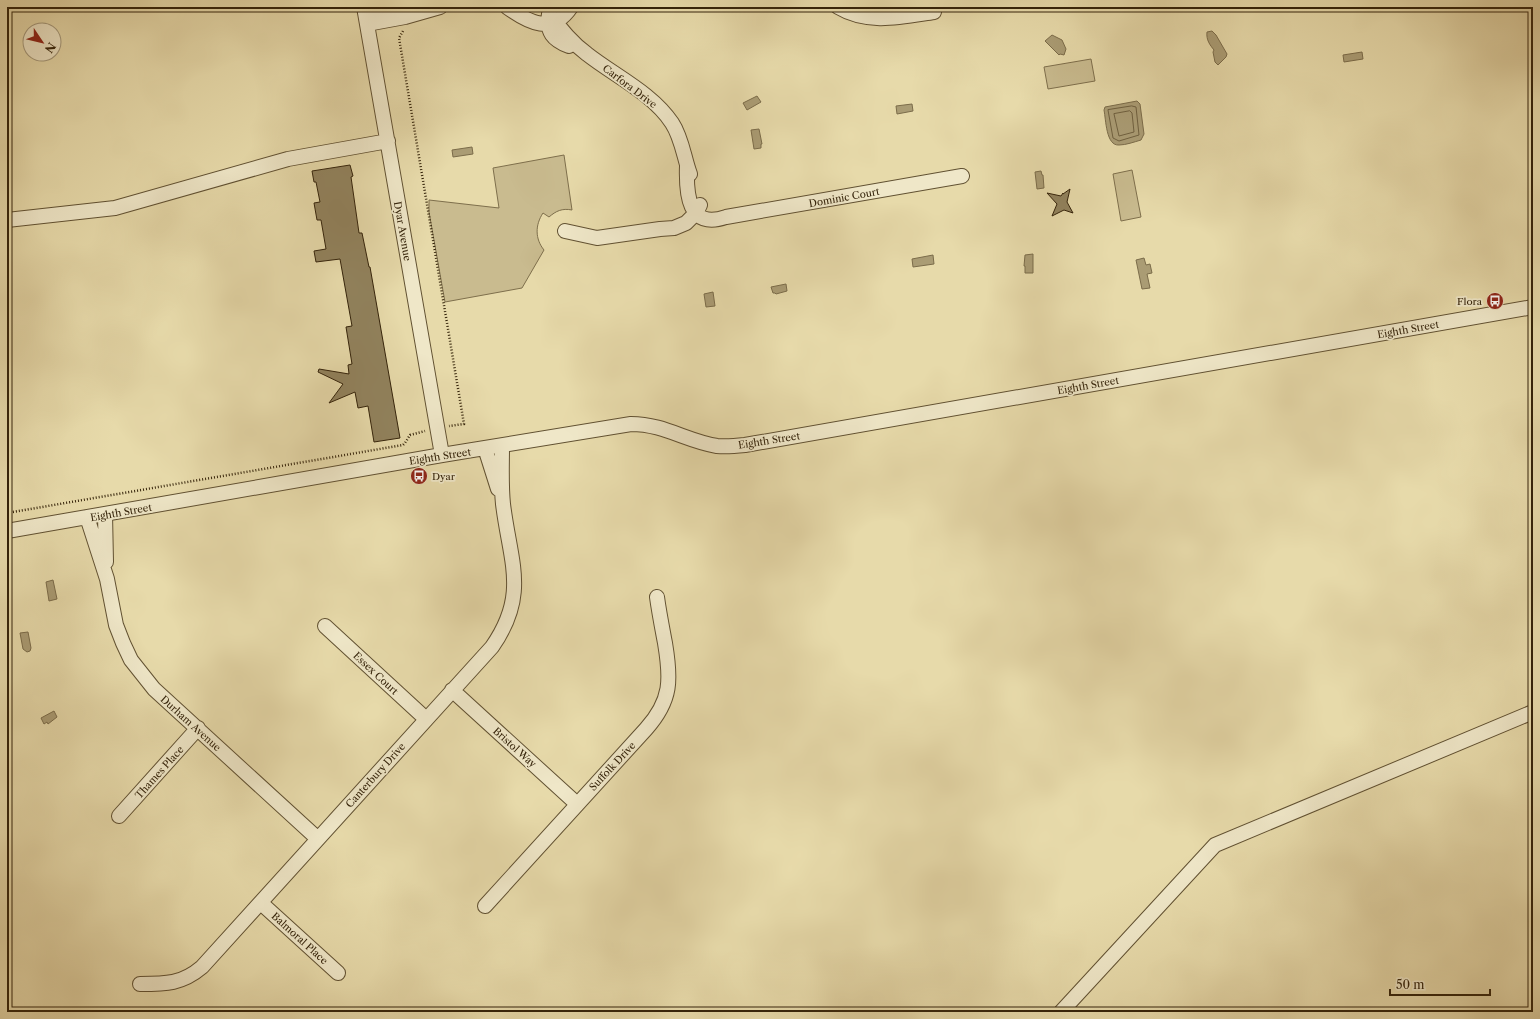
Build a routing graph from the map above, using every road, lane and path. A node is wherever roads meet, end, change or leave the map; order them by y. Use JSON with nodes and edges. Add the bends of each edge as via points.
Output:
{"nodes":[{"id":1,"x":440,"y":7,"type":"edge"},
{"id":2,"x":507,"y":7,"type":"edge"},
{"id":3,"x":523,"y":7,"type":"edge"},
{"id":4,"x":571,"y":7,"type":"edge"},
{"id":5,"x":838,"y":7,"type":"edge"},
{"id":6,"x":403,"y":12,"type":"edge"},
{"id":7,"x":934,"y":12,"type":"dead end"},
{"id":8,"x":366,"y":15,"type":"edge"},
{"id":9,"x":553,"y":16,"type":"edge"},
{"id":10,"x":388,"y":141,"type":"junction"},
{"id":11,"x":962,"y":176,"type":"dead end"},
{"id":12,"x":696,"y":209,"type":"junction"},
{"id":13,"x":7,"y":220,"type":"edge"},
{"id":14,"x":565,"y":231,"type":"dead end"},
{"id":15,"x":1533,"y":308,"type":"edge"},
{"id":16,"x":437,"y":428,"type":"junction"},
{"id":17,"x":502,"y":446,"type":"junction"},
{"id":18,"x":485,"y":448,"type":"junction"},
{"id":19,"x":442,"y":455,"type":"junction"},
{"id":20,"x":503,"y":503,"type":"junction"},
{"id":21,"x":7,"y":513,"type":"edge"},
{"id":22,"x":105,"y":514,"type":"junction"},
{"id":23,"x":86,"y":518,"type":"junction"},
{"id":24,"x":7,"y":531,"type":"edge"},
{"id":25,"x":106,"y":579,"type":"junction"},
{"id":26,"x":657,"y":597,"type":"dead end"},
{"id":27,"x":325,"y":626,"type":"dead end"},
{"id":28,"x":452,"y":690,"type":"junction"},
{"id":29,"x":1533,"y":712,"type":"edge"},
{"id":30,"x":426,"y":719,"type":"junction"},
{"id":31,"x":198,"y":728,"type":"junction"},
{"id":32,"x":577,"y":804,"type":"junction"},
{"id":33,"x":119,"y":816,"type":"dead end"},
{"id":34,"x":318,"y":840,"type":"junction"},
{"id":35,"x":261,"y":903,"type":"junction"},
{"id":36,"x":485,"y":906,"type":"dead end"},
{"id":37,"x":338,"y":973,"type":"dead end"},
{"id":38,"x":140,"y":984,"type":"dead end"},
{"id":39,"x":1061,"y":1012,"type":"edge"}],
"edges":[{"from":1,"to":6,"type":"street"},
{"from":2,"to":9,"type":"street","via":[[526,20],[542,24]]},
{"from":3,"to":9,"type":"street","via":[[537,14]]},
{"from":4,"to":9,"type":"street","via":[[563,17]]},
{"from":5,"to":7,"type":"street","via":[[854,15],[879,19]]},
{"from":6,"to":8,"type":"street"},
{"from":6,"to":16,"type":"path","via":[[404,30],[399,38],[464,424]]},
{"from":8,"to":10,"type":"street","name":"Dyar Avenue"},
{"from":9,"to":12,"type":"street","name":"Carfora Drive","via":[[565,35],[586,54],[653,102],[673,124],[694,183]]},
{"from":10,"to":13,"type":"street","via":[[288,159],[115,208]]},
{"from":10,"to":16,"type":"street","name":"Dyar Avenue"},
{"from":11,"to":12,"type":"street","name":"Dominic Court","via":[[726,217]]},
{"from":12,"to":14,"type":"street","via":[[660,229],[597,238]]},
{"from":15,"to":17,"type":"street","name":"Eighth Street","via":[[745,445],[716,446],[656,426],[631,424]]},
{"from":16,"to":19,"type":"street","name":"Dyar Avenue"},
{"from":16,"to":21,"type":"path","via":[[410,435],[403,445]]},
{"from":17,"to":18,"type":"street","name":"Eighth Street"},
{"from":17,"to":20,"type":"street","name":"Canterbury Drive"},
{"from":18,"to":19,"type":"street","name":"Eighth Street"},
{"from":18,"to":20,"type":"street","name":"Canterbury Drive"},
{"from":19,"to":22,"type":"street","name":"Eighth Street"},
{"from":20,"to":28,"type":"street","name":"Canterbury Drive","via":[[514,580],[511,611],[492,647]]},
{"from":22,"to":23,"type":"street","name":"Eighth Street"},
{"from":22,"to":25,"type":"street","name":"Durham Avenue"},
{"from":23,"to":24,"type":"street","name":"Eighth Street"},
{"from":23,"to":25,"type":"street","name":"Durham Avenue"},
{"from":25,"to":31,"type":"street","name":"Durham Avenue","via":[[116,625],[131,660],[154,689]]},
{"from":26,"to":32,"type":"street","name":"Suffolk Drive","via":[[669,679],[662,708],[656,719]]},
{"from":27,"to":30,"type":"street","name":"Essex Court"},
{"from":28,"to":30,"type":"street","name":"Canterbury Drive"},
{"from":28,"to":32,"type":"street","name":"Bristol Way"},
{"from":29,"to":39,"type":"street","via":[[1215,845]]},
{"from":30,"to":34,"type":"street","name":"Canterbury Drive"},
{"from":31,"to":33,"type":"street","name":"Thames Place"},
{"from":31,"to":34,"type":"street","name":"Durham Avenue"},
{"from":32,"to":36,"type":"street","name":"Suffolk Drive"},
{"from":34,"to":35,"type":"street","name":"Canterbury Drive"},
{"from":35,"to":37,"type":"street","name":"Balmoral Place"},
{"from":35,"to":38,"type":"street","name":"Canterbury Drive","via":[[193,975],[170,983]]}]}
